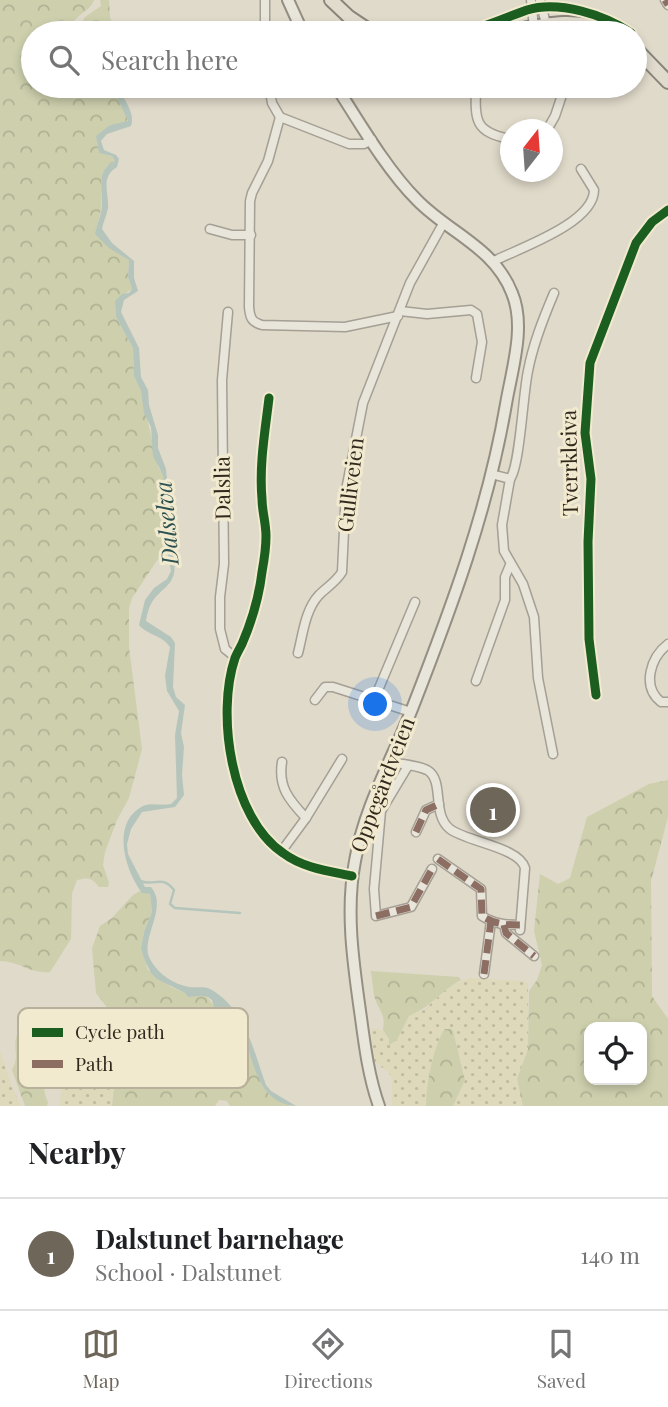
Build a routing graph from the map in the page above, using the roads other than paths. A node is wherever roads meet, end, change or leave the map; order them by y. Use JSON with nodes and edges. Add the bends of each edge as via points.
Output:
{"nodes":[{"id":1,"x":265,"y":0,"type":"edge"},
{"id":2,"x":288,"y":0,"type":"edge"},
{"id":3,"x":331,"y":0,"type":"edge"},
{"id":4,"x":531,"y":0,"type":"edge"},
{"id":5,"x":540,"y":0,"type":"edge"},
{"id":6,"x":665,"y":0,"type":"edge"},
{"id":7,"x":668,"y":5,"type":"edge"},
{"id":8,"x":265,"y":21,"type":"edge"},
{"id":9,"x":298,"y":21,"type":"edge"},
{"id":10,"x":355,"y":21,"type":"edge"},
{"id":11,"x":538,"y":21,"type":"edge"},
{"id":12,"x":540,"y":21,"type":"edge"},
{"id":13,"x":647,"y":60,"type":"edge"},
{"id":14,"x":668,"y":82,"type":"edge"},
{"id":15,"x":271,"y":98,"type":"edge"},
{"id":16,"x":344,"y":98,"type":"edge"},
{"id":17,"x":476,"y":98,"type":"edge"},
{"id":18,"x":561,"y":98,"type":"edge"},
{"id":19,"x":280,"y":117,"type":"junction"},
{"id":20,"x":553,"y":119,"type":"edge"},
{"id":21,"x":500,"y":137,"type":"edge"},
{"id":22,"x":372,"y":139,"type":"junction"},
{"id":23,"x":581,"y":169,"type":"dead end"},
{"id":24,"x":668,"y":210,"type":"edge"},
{"id":25,"x":444,"y":222,"type":"junction"},
{"id":26,"x":210,"y":229,"type":"dead end"},
{"id":27,"x":251,"y":235,"type":"junction"},
{"id":28,"x":494,"y":261,"type":"junction"},
{"id":29,"x":554,"y":293,"type":"dead end"},
{"id":30,"x":228,"y":312,"type":"dead end"},
{"id":31,"x":399,"y":313,"type":"junction"},
{"id":32,"x":476,"y":378,"type":"dead end"},
{"id":33,"x":270,"y":398,"type":"dead end"},
{"id":34,"x":491,"y":474,"type":"junction"},
{"id":35,"x":510,"y":479,"type":"junction"},
{"id":36,"x":510,"y":565,"type":"junction"},
{"id":37,"x":415,"y":603,"type":"dead end"},
{"id":38,"x":668,"y":644,"type":"edge"},
{"id":39,"x":298,"y":653,"type":"dead end"},
{"id":40,"x":235,"y":657,"type":"junction"},
{"id":41,"x":476,"y":681,"type":"dead end"},
{"id":42,"x":596,"y":695,"type":"dead end"},
{"id":43,"x":314,"y":700,"type":"dead end"},
{"id":44,"x":374,"y":700,"type":"junction"},
{"id":45,"x":668,"y":702,"type":"edge"},
{"id":46,"x":411,"y":712,"type":"junction"},
{"id":47,"x":553,"y":754,"type":"dead end"},
{"id":48,"x":342,"y":759,"type":"dead end"},
{"id":49,"x":282,"y":762,"type":"dead end"},
{"id":50,"x":390,"y":762,"type":"junction"},
{"id":51,"x":408,"y":766,"type":"junction"},
{"id":52,"x":439,"y":804,"type":"junction"},
{"id":53,"x":306,"y":818,"type":"junction"},
{"id":54,"x":416,"y":832,"type":"dead end"},
{"id":55,"x":281,"y":852,"type":"junction"},
{"id":56,"x":438,"y":859,"type":"dead end"},
{"id":57,"x":432,"y":869,"type":"dead end"},
{"id":58,"x":352,"y":876,"type":"junction"},
{"id":59,"x":491,"y":921,"type":"junction"},
{"id":60,"x":504,"y":925,"type":"junction"},
{"id":61,"x":534,"y":956,"type":"dead end"},
{"id":62,"x":484,"y":974,"type":"dead end"},
{"id":63,"x":379,"y":1106,"type":"edge"}],
"edges":[{"from":1,"to":8,"type":"street"},
{"from":2,"to":9,"type":"main road"},
{"from":3,"to":10,"type":"main road"},
{"from":4,"to":11,"type":"street"},
{"from":5,"to":12,"type":"street"},
{"from":6,"to":7,"type":"street"},
{"from":13,"to":14,"type":"main road"},
{"from":15,"to":19,"type":"street"},
{"from":16,"to":22,"type":"main road","name":"Oppegårdveien"},
{"from":17,"to":21,"type":"street","via":[[480,127]]},
{"from":18,"to":20,"type":"street"},
{"from":19,"to":22,"type":"street","via":[[349,144]]},
{"from":19,"to":27,"type":"street","via":[[268,161],[252,193]]},
{"from":22,"to":25,"type":"main road","name":"Oppegårdveien","via":[[405,187]]},
{"from":23,"to":28,"type":"street","via":[[594,190],[592,204],[561,229]]},
{"from":24,"to":42,"type":"street","name":"Tverrkleiva","via":[[636,243],[590,363],[585,433],[592,480],[589,639]]},
{"from":25,"to":28,"type":"main road","name":"Oppegårdveien"},
{"from":25,"to":31,"type":"street","name":"Gulliveien"},
{"from":26,"to":27,"type":"street"},
{"from":27,"to":31,"type":"street","via":[[249,306],[254,323],[345,327]]},
{"from":28,"to":34,"type":"main road","name":"Oppegårdveien","via":[[512,293],[517,317],[513,364]]},
{"from":29,"to":35,"type":"street","via":[[532,350],[516,468]]},
{"from":30,"to":40,"type":"street","name":"Dalslia","via":[[222,380],[220,629],[225,649]]},
{"from":31,"to":32,"type":"street","via":[[471,310],[477,314],[482,342]]},
{"from":31,"to":39,"type":"street","name":"Gulliveien","via":[[363,403],[346,490],[342,572],[312,605]]},
{"from":33,"to":40,"type":"street","via":[[262,451],[263,570],[255,609]]},
{"from":34,"to":35,"type":"street"},
{"from":34,"to":46,"type":"main road","name":"Oppegårdveien","via":[[460,584]]},
{"from":35,"to":36,"type":"street","via":[[502,532]]},
{"from":36,"to":41,"type":"street","via":[[505,600]]},
{"from":36,"to":47,"type":"street","via":[[526,590],[534,617],[538,678]]},
{"from":37,"to":44,"type":"street"},
{"from":38,"to":45,"type":"street","via":[[653,658],[650,669],[654,694]]},
{"from":40,"to":55,"type":"street","via":[[228,718],[240,792],[256,827]]},
{"from":43,"to":44,"type":"street","via":[[325,687],[333,687]]},
{"from":44,"to":46,"type":"street"},
{"from":46,"to":50,"type":"main road","name":"Oppegårdveien"},
{"from":48,"to":53,"type":"street"},
{"from":49,"to":53,"type":"street","via":[[286,795]]},
{"from":50,"to":51,"type":"street"},
{"from":50,"to":58,"type":"main road","name":"Oppegårdveien","via":[[364,823]]},
{"from":51,"to":52,"type":"street","via":[[430,771],[435,777]]},
{"from":51,"to":57,"type":"street","via":[[381,811],[376,916],[411,907]]},
{"from":52,"to":54,"type":"street","via":[[426,810]]},
{"from":52,"to":60,"type":"street","via":[[441,817],[452,831],[524,862],[520,928]]},
{"from":53,"to":55,"type":"street"},
{"from":55,"to":58,"type":"street","via":[[297,862]]},
{"from":56,"to":59,"type":"street","via":[[481,890],[482,916]]},
{"from":58,"to":63,"type":"main road","name":"Oppegårdveien","via":[[359,1000]]},
{"from":59,"to":60,"type":"street"},
{"from":59,"to":62,"type":"street"},
{"from":60,"to":61,"type":"street","via":[[506,933]]}]}
